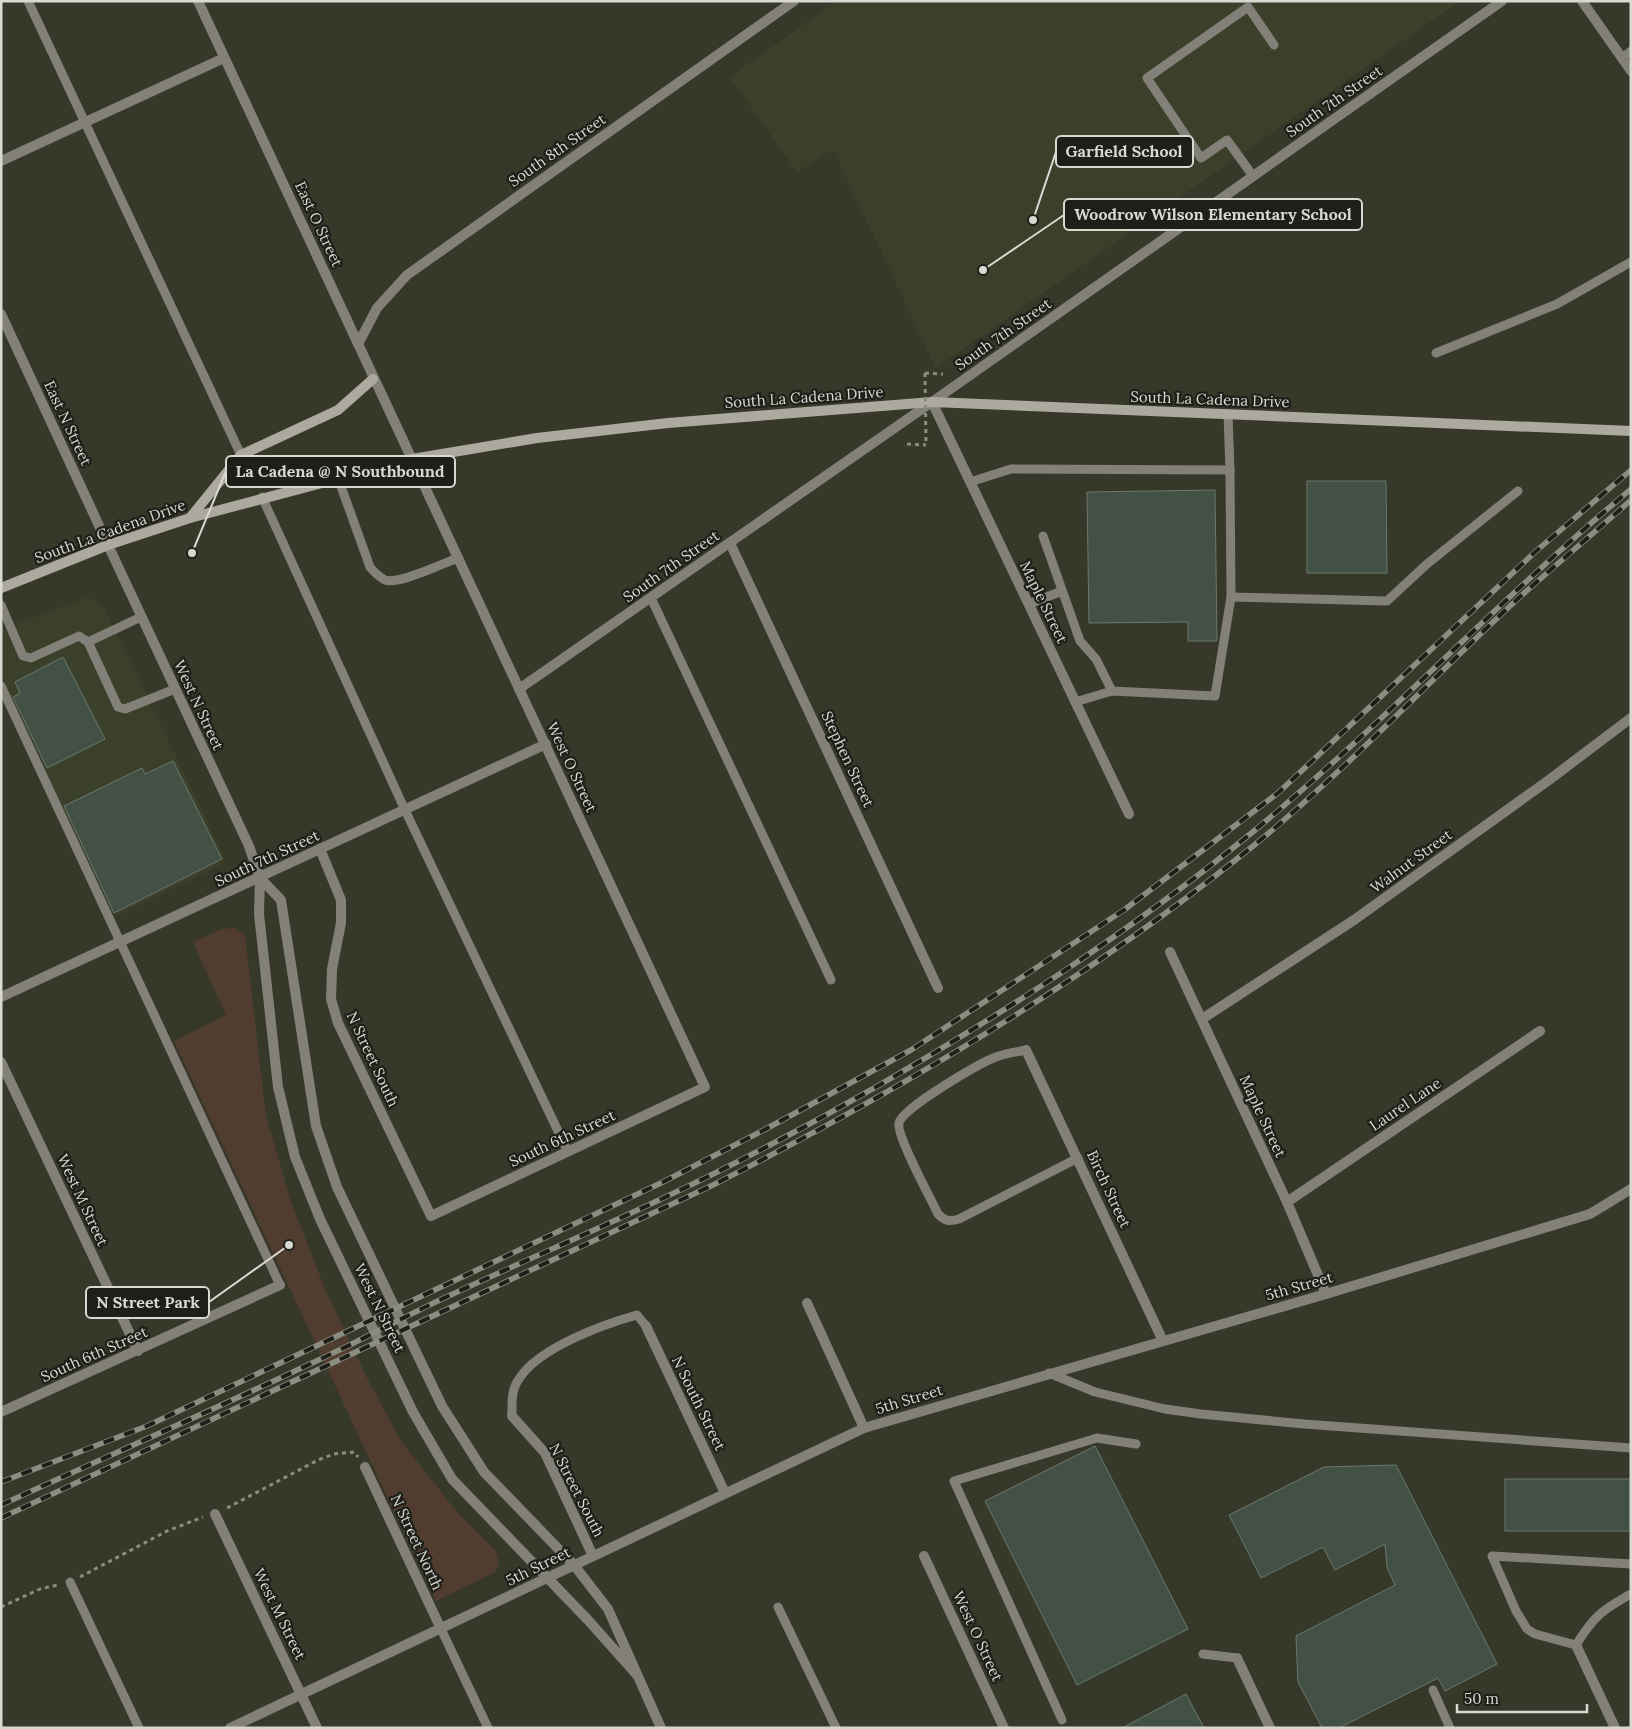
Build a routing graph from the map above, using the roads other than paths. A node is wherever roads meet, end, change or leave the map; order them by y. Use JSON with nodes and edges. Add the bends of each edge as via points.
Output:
{"nodes":[{"id":1,"x":28,"y":1,"type":"edge"},
{"id":2,"x":198,"y":1,"type":"edge"},
{"id":3,"x":794,"y":1,"type":"edge"},
{"id":4,"x":1502,"y":1,"type":"edge"},
{"id":5,"x":1582,"y":1,"type":"edge"},
{"id":6,"x":1274,"y":45,"type":"dead end"},
{"id":7,"x":1631,"y":51,"type":"edge"},
{"id":8,"x":224,"y":58,"type":"junction"},
{"id":9,"x":1622,"y":58,"type":"junction"},
{"id":10,"x":1631,"y":71,"type":"edge"},
{"id":11,"x":84,"y":123,"type":"junction"},
{"id":12,"x":1,"y":161,"type":"edge"},
{"id":13,"x":1253,"y":176,"type":"junction"},
{"id":14,"x":1631,"y":262,"type":"edge"},
{"id":15,"x":1,"y":314,"type":"edge"},
{"id":16,"x":358,"y":344,"type":"junction"},
{"id":17,"x":1436,"y":353,"type":"dead end"},
{"id":18,"x":373,"y":379,"type":"junction"},
{"id":19,"x":932,"y":402,"type":"junction"},
{"id":20,"x":1228,"y":414,"type":"junction"},
{"id":21,"x":1631,"y":431,"type":"edge"},
{"id":22,"x":241,"y":455,"type":"junction"},
{"id":23,"x":412,"y":459,"type":"junction"},
{"id":24,"x":1230,"y":470,"type":"junction"},
{"id":25,"x":338,"y":478,"type":"junction"},
{"id":26,"x":970,"y":482,"type":"junction"},
{"id":27,"x":1518,"y":491,"type":"dead end"},
{"id":28,"x":262,"y":497,"type":"junction"},
{"id":29,"x":190,"y":518,"type":"junction"},
{"id":30,"x":1043,"y":536,"type":"dead end"},
{"id":31,"x":730,"y":543,"type":"junction"},
{"id":32,"x":108,"y":545,"type":"junction"},
{"id":33,"x":458,"y":558,"type":"junction"},
{"id":34,"x":1,"y":588,"type":"edge"},
{"id":35,"x":1062,"y":591,"type":"junction"},
{"id":36,"x":1231,"y":597,"type":"junction"},
{"id":37,"x":651,"y":598,"type":"junction"},
{"id":38,"x":1028,"y":604,"type":"junction"},
{"id":39,"x":1,"y":605,"type":"edge"},
{"id":40,"x":142,"y":617,"type":"junction"},
{"id":41,"x":88,"y":642,"type":"junction"},
{"id":42,"x":1,"y":686,"type":"edge"},
{"id":43,"x":175,"y":689,"type":"junction"},
{"id":44,"x":519,"y":689,"type":"junction"},
{"id":45,"x":1112,"y":691,"type":"junction"},
{"id":46,"x":1076,"y":702,"type":"junction"},
{"id":47,"x":1631,"y":718,"type":"edge"},
{"id":48,"x":546,"y":744,"type":"junction"},
{"id":49,"x":405,"y":810,"type":"junction"},
{"id":50,"x":1129,"y":814,"type":"dead end"},
{"id":51,"x":320,"y":850,"type":"junction"},
{"id":52,"x":260,"y":878,"type":"junction"},
{"id":53,"x":121,"y":942,"type":"junction"},
{"id":54,"x":1170,"y":952,"type":"dead end"},
{"id":55,"x":831,"y":980,"type":"dead end"},
{"id":56,"x":938,"y":988,"type":"dead end"},
{"id":57,"x":1,"y":997,"type":"edge"},
{"id":58,"x":1202,"y":1019,"type":"junction"},
{"id":59,"x":1540,"y":1032,"type":"dead end"},
{"id":60,"x":1026,"y":1050,"type":"joint"},
{"id":61,"x":1,"y":1062,"type":"edge"},
{"id":62,"x":705,"y":1087,"type":"joint"},
{"id":63,"x":568,"y":1152,"type":"junction"},
{"id":64,"x":1078,"y":1158,"type":"junction"},
{"id":65,"x":1631,"y":1189,"type":"edge"},
{"id":66,"x":1287,"y":1202,"type":"junction"},
{"id":67,"x":431,"y":1216,"type":"joint"},
{"id":68,"x":280,"y":1285,"type":"joint"},
{"id":69,"x":1326,"y":1294,"type":"junction"},
{"id":70,"x":807,"y":1303,"type":"dead end"},
{"id":71,"x":646,"y":1326,"type":"joint"},
{"id":72,"x":1164,"y":1341,"type":"junction"},
{"id":73,"x":138,"y":1351,"type":"junction"},
{"id":74,"x":1049,"y":1373,"type":"junction"},
{"id":75,"x":1,"y":1412,"type":"edge"},
{"id":76,"x":512,"y":1416,"type":"joint"},
{"id":77,"x":864,"y":1428,"type":"junction"},
{"id":78,"x":1136,"y":1444,"type":"dead end"},
{"id":79,"x":1631,"y":1448,"type":"edge"},
{"id":80,"x":365,"y":1467,"type":"road end"},
{"id":81,"x":725,"y":1493,"type":"junction"},
{"id":82,"x":215,"y":1514,"type":"road end"},
{"id":83,"x":593,"y":1556,"type":"junction"},
{"id":84,"x":924,"y":1556,"type":"dead end"},
{"id":85,"x":1631,"y":1564,"type":"edge"},
{"id":86,"x":574,"y":1565,"type":"junction"},
{"id":87,"x":547,"y":1578,"type":"junction"},
{"id":88,"x":70,"y":1582,"type":"road end"},
{"id":89,"x":1631,"y":1594,"type":"edge"},
{"id":90,"x":778,"y":1608,"type":"dead end"},
{"id":91,"x":441,"y":1629,"type":"junction"},
{"id":92,"x":1576,"y":1645,"type":"junction"},
{"id":93,"x":1203,"y":1654,"type":"dead end"},
{"id":94,"x":1237,"y":1658,"type":"joint"},
{"id":95,"x":637,"y":1675,"type":"junction"},
{"id":96,"x":1433,"y":1690,"type":"dead end"},
{"id":97,"x":302,"y":1694,"type":"junction"},
{"id":98,"x":1062,"y":1720,"type":"dead end"},
{"id":99,"x":139,"y":1728,"type":"edge"},
{"id":100,"x":230,"y":1728,"type":"edge"},
{"id":101,"x":317,"y":1728,"type":"edge"},
{"id":102,"x":488,"y":1728,"type":"edge"},
{"id":103,"x":661,"y":1728,"type":"edge"},
{"id":104,"x":836,"y":1728,"type":"edge"},
{"id":105,"x":1004,"y":1728,"type":"edge"},
{"id":106,"x":1270,"y":1728,"type":"edge"},
{"id":107,"x":1450,"y":1728,"type":"edge"},
{"id":108,"x":1615,"y":1728,"type":"edge"}],
"edges":[{"from":1,"to":11,"type":"lane"},
{"from":2,"to":8,"type":"street","name":"East O Street"},
{"from":3,"to":16,"type":"street","name":"South 8th Street","via":[[407,275],[377,308]]},
{"from":4,"to":13,"type":"street","name":"South 7th Street"},
{"from":5,"to":9,"type":"street"},
{"from":6,"to":13,"type":"lane","via":[[1248,7],[1147,78],[1201,158],[1227,140]]},
{"from":7,"to":9,"type":"lane"},
{"from":8,"to":11,"type":"street"},
{"from":8,"to":16,"type":"street","name":"East O Street"},
{"from":9,"to":10,"type":"street"},
{"from":11,"to":12,"type":"street"},
{"from":11,"to":22,"type":"lane"},
{"from":13,"to":19,"type":"street","name":"South 7th Street"},
{"from":14,"to":17,"type":"lane","via":[[1557,304]]},
{"from":15,"to":32,"type":"street","name":"East N Street"},
{"from":16,"to":18,"type":"street","name":"East O Street"},
{"from":18,"to":22,"type":"main road","via":[[338,410]]},
{"from":18,"to":23,"type":"street","name":"East O Street"},
{"from":19,"to":20,"type":"main road","name":"South La Cadena Drive"},
{"from":19,"to":23,"type":"main road","name":"South La Cadena Drive","via":[[668,423],[537,438]]},
{"from":19,"to":26,"type":"street","name":"Maple Street"},
{"from":19,"to":31,"type":"street","name":"South 7th Street"},
{"from":20,"to":21,"type":"main road","name":"South La Cadena Drive"},
{"from":20,"to":24,"type":"lane"},
{"from":22,"to":29,"type":"main road"},
{"from":23,"to":25,"type":"main road","name":"South La Cadena Drive"},
{"from":23,"to":33,"type":"street","name":"West O Street"},
{"from":24,"to":26,"type":"lane","via":[[1011,469]]},
{"from":24,"to":36,"type":"lane"},
{"from":25,"to":28,"type":"main road","name":"South La Cadena Drive"},
{"from":25,"to":33,"type":"lane","via":[[370,567],[386,580],[399,580]]},
{"from":26,"to":38,"type":"street","name":"Maple Street"},
{"from":27,"to":36,"type":"lane","via":[[1426,564],[1387,602]]},
{"from":28,"to":29,"type":"main road","name":"South La Cadena Drive"},
{"from":28,"to":49,"type":"lane"},
{"from":29,"to":32,"type":"main road","name":"South La Cadena Drive"},
{"from":30,"to":35,"type":"lane"},
{"from":31,"to":37,"type":"street","name":"South 7th Street"},
{"from":31,"to":56,"type":"street","name":"Stephen Street"},
{"from":32,"to":34,"type":"main road","name":"South La Cadena Drive"},
{"from":32,"to":40,"type":"street","name":"West N Street"},
{"from":33,"to":44,"type":"street","name":"West O Street"},
{"from":35,"to":38,"type":"lane"},
{"from":35,"to":45,"type":"lane","via":[[1080,641],[1096,659]]},
{"from":36,"to":45,"type":"lane","via":[[1215,696]]},
{"from":37,"to":44,"type":"street","name":"South 7th Street"},
{"from":37,"to":55,"type":"lane"},
{"from":38,"to":46,"type":"street","name":"Maple Street"},
{"from":39,"to":41,"type":"lane","via":[[23,656],[31,658],[79,636]]},
{"from":40,"to":41,"type":"lane"},
{"from":40,"to":43,"type":"street","name":"West N Street"},
{"from":41,"to":43,"type":"lane","via":[[118,707],[125,709]]},
{"from":42,"to":53,"type":"lane"},
{"from":43,"to":52,"type":"street","name":"West N Street","via":[[249,846]]},
{"from":44,"to":48,"type":"street","name":"West O Street"},
{"from":45,"to":46,"type":"lane"},
{"from":46,"to":50,"type":"street","name":"Maple Street"},
{"from":47,"to":58,"type":"street","name":"Walnut Street","via":[[1354,920]]},
{"from":48,"to":49,"type":"street","name":"South 7th Street"},
{"from":48,"to":62,"type":"street","name":"West O Street"},
{"from":49,"to":51,"type":"street","name":"South 7th Street"},
{"from":49,"to":63,"type":"lane"},
{"from":51,"to":52,"type":"street","name":"South 7th Street"},
{"from":51,"to":67,"type":"street","name":"N Street South","via":[[341,900],[331,999],[338,1023]]},
{"from":52,"to":53,"type":"street","name":"South 7th Street"},
{"from":52,"to":86,"type":"street","name":"West N Street","via":[[281,900],[316,1126],[337,1187],[447,1414],[484,1472]]},
{"from":52,"to":87,"type":"street","name":"West N Street","via":[[259,914],[278,1087],[295,1157],[316,1210],[413,1412],[452,1479]]},
{"from":53,"to":57,"type":"street","name":"South 7th Street"},
{"from":53,"to":68,"type":"lane"},
{"from":54,"to":58,"type":"street","name":"Maple Street"},
{"from":58,"to":66,"type":"street","name":"Maple Street"},
{"from":59,"to":66,"type":"street","name":"Laurel Lane"},
{"from":60,"to":64,"type":"street","name":"Birch Street"},
{"from":60,"to":64,"type":"lane","via":[[990,1060],[911,1106],[903,1115],[899,1131],[934,1206],[944,1220],[959,1220]]},
{"from":61,"to":73,"type":"street","name":"West M Street"},
{"from":62,"to":63,"type":"street","name":"South 6th Street"},
{"from":63,"to":67,"type":"street","name":"South 6th Street"},
{"from":64,"to":72,"type":"street","name":"Birch Street"},
{"from":65,"to":69,"type":"street","name":"5th Street","via":[[1590,1214]]},
{"from":66,"to":69,"type":"street","name":"Maple Street"},
{"from":68,"to":73,"type":"street","name":"South 6th Street"},
{"from":69,"to":72,"type":"street","name":"5th Street"},
{"from":70,"to":77,"type":"street"},
{"from":71,"to":76,"type":"lane","via":[[637,1314],[622,1319],[584,1335],[530,1365],[518,1379],[513,1393]]},
{"from":71,"to":81,"type":"street","name":"N South Street"},
{"from":72,"to":74,"type":"street","name":"5th Street"},
{"from":73,"to":75,"type":"street","name":"South 6th Street"},
{"from":74,"to":77,"type":"street","name":"5th Street"},
{"from":74,"to":79,"type":"lane","via":[[1095,1392],[1201,1414]]},
{"from":76,"to":83,"type":"street","name":"N Street South","via":[[545,1453]]},
{"from":77,"to":81,"type":"street","name":"5th Street"},
{"from":78,"to":98,"type":"lane","via":[[1097,1438],[954,1481]]},
{"from":80,"to":91,"type":"street","name":"N Street North"},
{"from":81,"to":83,"type":"street","name":"5th Street"},
{"from":82,"to":97,"type":"street","name":"West M Street"},
{"from":83,"to":86,"type":"street","name":"5th Street"},
{"from":84,"to":105,"type":"street","name":"West O Street"},
{"from":85,"to":92,"type":"lane","via":[[1492,1556],[1516,1611],[1528,1629],[1535,1634]]},
{"from":86,"to":87,"type":"street","name":"5th Street"},
{"from":86,"to":95,"type":"street","name":"West N Street","via":[[608,1609]]},
{"from":87,"to":91,"type":"street","name":"5th Street"},
{"from":87,"to":95,"type":"street","name":"West N Street"},
{"from":88,"to":99,"type":"lane"},
{"from":89,"to":92,"type":"lane","via":[[1593,1619]]},
{"from":90,"to":104,"type":"lane"},
{"from":91,"to":97,"type":"street","name":"5th Street"},
{"from":91,"to":102,"type":"lane"},
{"from":92,"to":108,"type":"street"},
{"from":93,"to":94,"type":"lane"},
{"from":94,"to":106,"type":"street"},
{"from":95,"to":103,"type":"street","name":"West N Street"},
{"from":96,"to":107,"type":"lane"},
{"from":97,"to":100,"type":"street","name":"5th Street"},
{"from":97,"to":101,"type":"street","name":"West M Street"}]}
